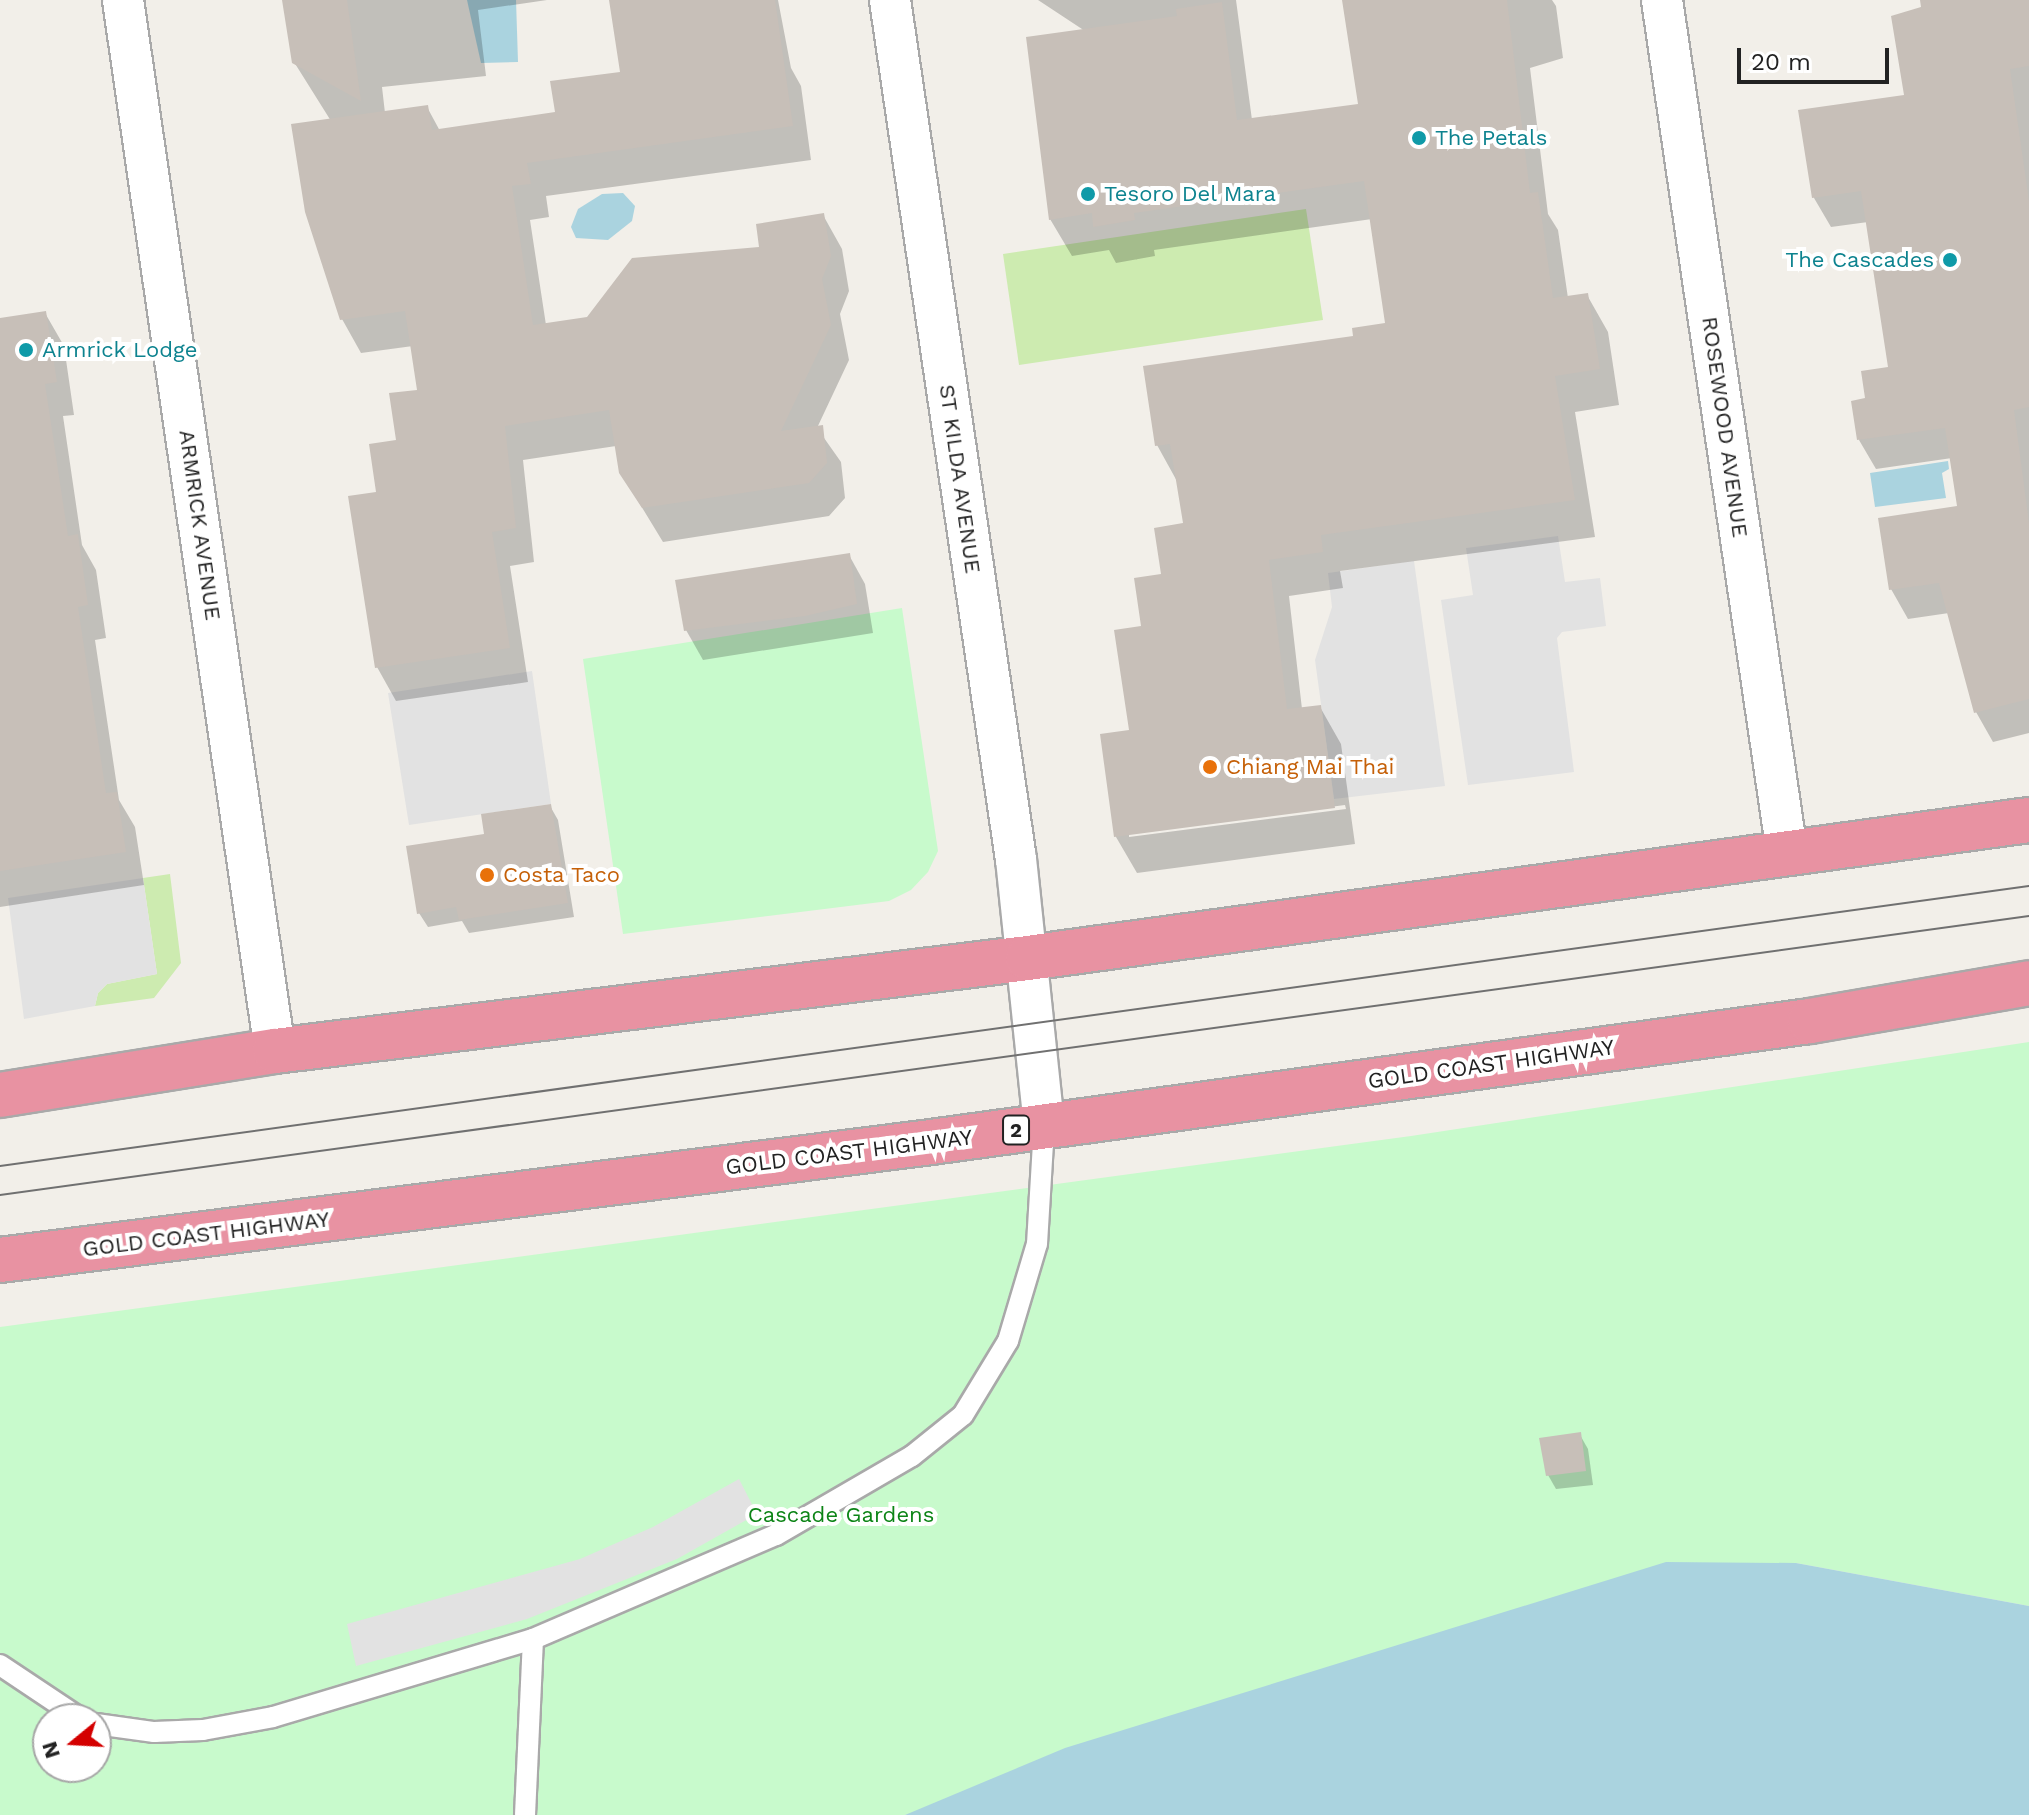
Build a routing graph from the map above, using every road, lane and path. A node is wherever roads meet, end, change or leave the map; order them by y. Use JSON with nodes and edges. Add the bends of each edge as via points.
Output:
{"nodes":[{"id":1,"x":123,"y":0,"type":"edge"},
{"id":2,"x":890,"y":0,"type":"edge"},
{"id":3,"x":1662,"y":0,"type":"edge"},
{"id":4,"x":2029,"y":820,"type":"edge"},
{"id":5,"x":1787,"y":853,"type":"junction"},
{"id":6,"x":1028,"y":958,"type":"junction"},
{"id":7,"x":2029,"y":983,"type":"edge"},
{"id":8,"x":275,"y":1051,"type":"junction"},
{"id":9,"x":0,"y":1095,"type":"edge"},
{"id":10,"x":1044,"y":1126,"type":"junction"},
{"id":11,"x":0,"y":1260,"type":"edge"},
{"id":12,"x":533,"y":1639,"type":"junction"},
{"id":13,"x":4,"y":1673,"type":"edge"},
{"id":14,"x":54,"y":1703,"type":"edge"},
{"id":15,"x":112,"y":1725,"type":"edge"},
{"id":16,"x":525,"y":1815,"type":"edge"}],
"edges":[{"from":1,"to":8,"type":"street","name":"ARMRICK AVENUE"},
{"from":2,"to":6,"type":"street","name":"ST KILDA AVENUE"},
{"from":3,"to":5,"type":"street","name":"ROSEWOOD AVENUE"},
{"from":4,"to":5,"type":"highway"},
{"from":5,"to":6,"type":"highway"},
{"from":6,"to":8,"type":"highway"},
{"from":6,"to":10,"type":"street","name":"ST KILDA AVENUE"},
{"from":7,"to":10,"type":"highway","name":"GOLD COAST HIGHWAY","number":"2","via":[[1810,1021]]},
{"from":8,"to":9,"type":"highway"},
{"from":10,"to":11,"type":"highway","name":"GOLD COAST HIGHWAY","number":"2"},
{"from":10,"to":12,"type":"lane","via":[[1037,1244],[1028,1290],[1008,1341],[963,1415],[912,1456],[776,1535]]},
{"from":12,"to":15,"type":"lane","via":[[273,1717],[191,1730]]},
{"from":12,"to":16,"type":"lane"},
{"from":13,"to":14,"type":"lane"}]}
